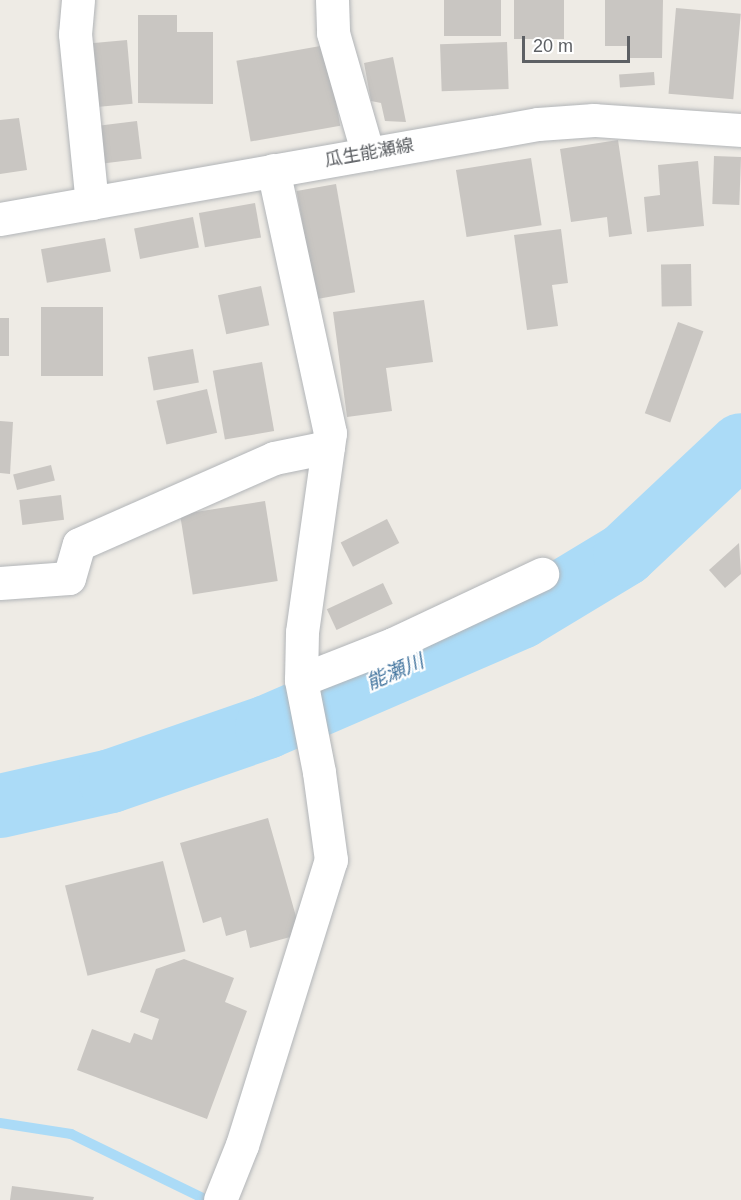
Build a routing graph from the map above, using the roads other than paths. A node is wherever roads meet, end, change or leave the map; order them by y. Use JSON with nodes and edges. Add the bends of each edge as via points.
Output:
{"nodes":[{"id":1,"x":78,"y":0,"type":"edge"},
{"id":2,"x":332,"y":0,"type":"edge"},
{"id":3,"x":741,"y":130,"type":"edge"},
{"id":4,"x":368,"y":153,"type":"junction"},
{"id":5,"x":273,"y":170,"type":"junction"},
{"id":6,"x":92,"y":203,"type":"junction"},
{"id":7,"x":0,"y":219,"type":"edge"},
{"id":8,"x":328,"y":447,"type":"junction"},
{"id":9,"x":542,"y":574,"type":"dead end"},
{"id":10,"x":0,"y":583,"type":"edge"},
{"id":11,"x":301,"y":680,"type":"junction"},
{"id":12,"x":220,"y":1200,"type":"edge"}],
"edges":[{"from":1,"to":6,"type":"street","via":[[75,34]]},
{"from":2,"to":4,"type":"street","via":[[333,33]]},
{"from":3,"to":4,"type":"street","name":"瓜生能瀬線","via":[[594,120],[538,124]]},
{"from":4,"to":5,"type":"street","name":"瓜生能瀬線"},
{"from":5,"to":6,"type":"street","name":"瓜生能瀬線"},
{"from":5,"to":8,"type":"street","via":[[330,433]]},
{"from":6,"to":7,"type":"street","name":"瓜生能瀬線"},
{"from":8,"to":10,"type":"street","via":[[274,458],[79,544],[69,578]]},
{"from":8,"to":11,"type":"street","via":[[302,632]]},
{"from":9,"to":11,"type":"street","via":[[393,644]]},
{"from":11,"to":12,"type":"street","via":[[331,860],[242,1145]]}]}
